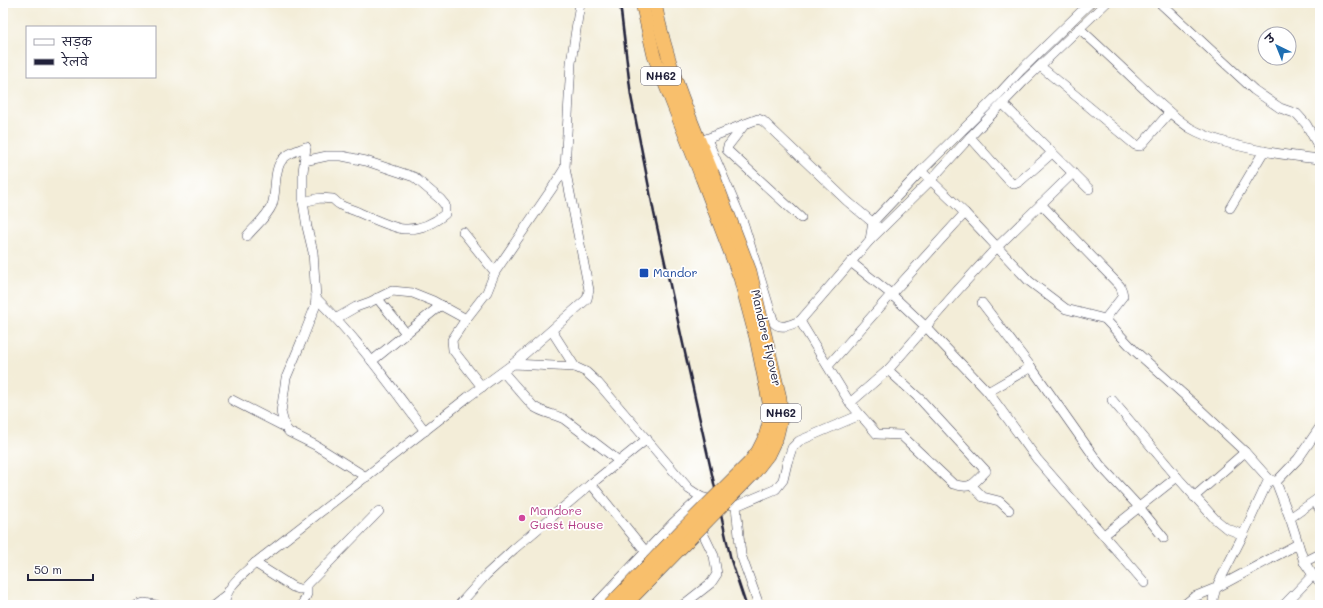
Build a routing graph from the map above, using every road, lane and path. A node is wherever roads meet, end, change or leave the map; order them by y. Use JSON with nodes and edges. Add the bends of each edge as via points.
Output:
{"nodes":[{"id":1,"x":580,"y":3,"type":"edge"},
{"id":2,"x":642,"y":3,"type":"edge"},
{"id":3,"x":656,"y":3,"type":"edge"},
{"id":4,"x":1090,"y":3,"type":"edge"},
{"id":5,"x":1106,"y":3,"type":"edge"},
{"id":6,"x":1160,"y":3,"type":"edge"},
{"id":7,"x":1079,"y":28,"type":"junction"},
{"id":8,"x":1040,"y":66,"type":"junction"},
{"id":9,"x":1003,"y":104,"type":"junction"},
{"id":10,"x":1169,"y":113,"type":"junction"},
{"id":11,"x":746,"y":124,"type":"junction"},
{"id":12,"x":970,"y":137,"type":"junction"},
{"id":13,"x":699,"y":142,"type":"junction"},
{"id":14,"x":1320,"y":149,"type":"edge"},
{"id":15,"x":1264,"y":151,"type":"junction"},
{"id":16,"x":1052,"y":153,"type":"junction"},
{"id":17,"x":1320,"y":159,"type":"edge"},
{"id":18,"x":304,"y":161,"type":"junction"},
{"id":19,"x":564,"y":168,"type":"junction"},
{"id":20,"x":921,"y":172,"type":"junction"},
{"id":21,"x":1073,"y":173,"type":"junction"},
{"id":22,"x":707,"y":175,"type":"junction"},
{"id":23,"x":930,"y":181,"type":"junction"},
{"id":24,"x":1089,"y":189,"type":"dead end"},
{"id":25,"x":303,"y":202,"type":"junction"},
{"id":26,"x":1041,"y":204,"type":"junction"},
{"id":27,"x":1230,"y":208,"type":"dead end"},
{"id":28,"x":965,"y":213,"type":"junction"},
{"id":29,"x":801,"y":218,"type":"dead end"},
{"id":30,"x":873,"y":222,"type":"junction"},
{"id":31,"x":882,"y":229,"type":"junction"},
{"id":32,"x":463,"y":232,"type":"dead end"},
{"id":33,"x":247,"y":236,"type":"dead end"},
{"id":34,"x":870,"y":240,"type":"junction"},
{"id":35,"x":997,"y":247,"type":"junction"},
{"id":36,"x":852,"y":263,"type":"junction"},
{"id":37,"x":495,"y":272,"type":"junction"},
{"id":38,"x":891,"y":294,"type":"junction"},
{"id":39,"x":316,"y":298,"type":"junction"},
{"id":40,"x":377,"y":298,"type":"junction"},
{"id":41,"x":982,"y":303,"type":"dead end"},
{"id":42,"x":441,"y":305,"type":"junction"},
{"id":43,"x":337,"y":318,"type":"junction"},
{"id":44,"x":466,"y":319,"type":"junction"},
{"id":45,"x":1105,"y":319,"type":"junction"},
{"id":46,"x":800,"y":322,"type":"junction"},
{"id":47,"x":926,"y":326,"type":"junction"},
{"id":48,"x":552,"y":331,"type":"junction"},
{"id":49,"x":406,"y":333,"type":"junction"},
{"id":50,"x":372,"y":361,"type":"junction"},
{"id":51,"x":512,"y":364,"type":"junction"},
{"id":52,"x":828,"y":366,"type":"junction"},
{"id":53,"x":575,"y":367,"type":"junction"},
{"id":54,"x":1031,"y":367,"type":"junction"},
{"id":55,"x":888,"y":370,"type":"junction"},
{"id":56,"x":502,"y":372,"type":"junction"},
{"id":57,"x":482,"y":387,"type":"junction"},
{"id":58,"x":988,"y":392,"type":"junction"},
{"id":59,"x":232,"y":400,"type":"dead end"},
{"id":60,"x":1112,"y":400,"type":"dead end"},
{"id":61,"x":850,"y":403,"type":"junction"},
{"id":62,"x":860,"y":415,"type":"junction"},
{"id":63,"x":285,"y":427,"type":"junction"},
{"id":64,"x":1320,"y":427,"type":"edge"},
{"id":65,"x":425,"y":431,"type":"junction"},
{"id":66,"x":647,"y":439,"type":"junction"},
{"id":67,"x":1245,"y":452,"type":"junction"},
{"id":68,"x":619,"y":461,"type":"junction"},
{"id":69,"x":366,"y":477,"type":"junction"},
{"id":70,"x":1177,"y":477,"type":"junction"},
{"id":71,"x":1270,"y":479,"type":"junction"},
{"id":72,"x":591,"y":484,"type":"junction"},
{"id":73,"x":971,"y":485,"type":"junction"},
{"id":74,"x":700,"y":497,"type":"junction"},
{"id":75,"x":1194,"y":497,"type":"junction"},
{"id":76,"x":1317,"y":499,"type":"edge"},
{"id":77,"x":736,"y":506,"type":"junction"},
{"id":78,"x":691,"y":507,"type":"junction"},
{"id":79,"x":1139,"y":507,"type":"junction"},
{"id":80,"x":1009,"y":510,"type":"dead end"},
{"id":81,"x":1320,"y":510,"type":"edge"},
{"id":82,"x":379,"y":511,"type":"dead end"},
{"id":83,"x":1290,"y":518,"type":"junction"},
{"id":84,"x":1240,"y":534,"type":"junction"},
{"id":85,"x":1104,"y":535,"type":"junction"},
{"id":86,"x":1164,"y":538,"type":"dead end"},
{"id":87,"x":1298,"y":544,"type":"junction"},
{"id":88,"x":646,"y":552,"type":"junction"},
{"id":89,"x":1320,"y":554,"type":"edge"},
{"id":90,"x":1304,"y":562,"type":"junction"},
{"id":91,"x":255,"y":563,"type":"junction"},
{"id":92,"x":1313,"y":575,"type":"junction"},
{"id":93,"x":1320,"y":582,"type":"edge"},
{"id":94,"x":1145,"y":583,"type":"dead end"},
{"id":95,"x":306,"y":587,"type":"junction"},
{"id":96,"x":1212,"y":590,"type":"junction"},
{"id":97,"x":226,"y":595,"type":"junction"},
{"id":98,"x":137,"y":605,"type":"edge"},
{"id":99,"x":156,"y":605,"type":"edge"},
{"id":100,"x":213,"y":605,"type":"edge"},
{"id":101,"x":224,"y":605,"type":"edge"},
{"id":102,"x":302,"y":605,"type":"edge"},
{"id":103,"x":459,"y":605,"type":"edge"},
{"id":104,"x":595,"y":605,"type":"edge"},
{"id":105,"x":610,"y":605,"type":"edge"},
{"id":106,"x":625,"y":605,"type":"edge"},
{"id":107,"x":683,"y":605,"type":"edge"},
{"id":108,"x":759,"y":605,"type":"edge"},
{"id":109,"x":1184,"y":605,"type":"edge"},
{"id":110,"x":1214,"y":605,"type":"edge"},
{"id":111,"x":1284,"y":605,"type":"edge"}],
"edges":[{"from":1,"to":19,"type":"street","via":[[571,63]]},
{"from":2,"to":13,"type":"highway","number":"NH62","via":[[654,56]]},
{"from":3,"to":13,"type":"highway","number":"NH62","via":[[661,32],[674,75]]},
{"from":4,"to":20,"type":"street"},
{"from":5,"to":7,"type":"street"},
{"from":6,"to":14,"type":"street","via":[[1254,90],[1271,103],[1297,114],[1306,124]]},
{"from":7,"to":8,"type":"street"},
{"from":7,"to":10,"type":"street"},
{"from":8,"to":9,"type":"street"},
{"from":8,"to":10,"type":"street","via":[[1134,145],[1140,146]]},
{"from":9,"to":12,"type":"street"},
{"from":9,"to":16,"type":"street"},
{"from":10,"to":15,"type":"street","via":[[1204,135]]},
{"from":11,"to":13,"type":"street"},
{"from":11,"to":29,"type":"street","via":[[727,150]]},
{"from":11,"to":30,"type":"street","via":[[758,119],[767,124],[847,201]]},
{"from":12,"to":16,"type":"street","via":[[1014,184]]},
{"from":12,"to":23,"type":"street"},
{"from":13,"to":22,"type":"highway","name":"Mandore Flyover","number":"NH62"},
{"from":13,"to":46,"type":"street","via":[[744,225],[774,323],[783,327]]},
{"from":15,"to":17,"type":"street"},
{"from":15,"to":27,"type":"street"},
{"from":16,"to":21,"type":"street"},
{"from":18,"to":25,"type":"street"},
{"from":18,"to":25,"type":"street","via":[[342,156],[414,177],[440,198],[445,205],[445,214],[433,223],[404,229],[340,206],[333,198]]},
{"from":18,"to":33,"type":"street","via":[[306,147],[282,159],[278,166],[273,203]]},
{"from":19,"to":37,"type":"street","via":[[552,190]]},
{"from":19,"to":48,"type":"street","via":[[589,290],[587,300]]},
{"from":20,"to":23,"type":"street"},
{"from":20,"to":30,"type":"street"},
{"from":21,"to":24,"type":"street"},
{"from":21,"to":26,"type":"street"},
{"from":22,"to":105,"type":"highway","name":"Mandore Flyover","number":"NH62","bridge":true,"via":[[756,338],[770,402],[770,419],[765,437],[749,463]]},
{"from":22,"to":106,"type":"highway","name":"Mandore Flyover","number":"NH62","bridge":true,"via":[[750,271],[780,398],[781,419],[768,455],[754,473]]},
{"from":23,"to":28,"type":"street"},
{"from":23,"to":31,"type":"street"},
{"from":25,"to":39,"type":"street","via":[[313,252]]},
{"from":26,"to":35,"type":"street"},
{"from":26,"to":45,"type":"street","via":[[1120,286],[1123,296]]},
{"from":28,"to":35,"type":"street"},
{"from":28,"to":38,"type":"street"},
{"from":30,"to":31,"type":"street"},
{"from":30,"to":34,"type":"street"},
{"from":31,"to":34,"type":"street"},
{"from":32,"to":37,"type":"street"},
{"from":34,"to":36,"type":"street"},
{"from":35,"to":45,"type":"street","via":[[1029,281],[1066,309]]},
{"from":35,"to":47,"type":"street"},
{"from":36,"to":38,"type":"street"},
{"from":36,"to":46,"type":"street"},
{"from":37,"to":44,"type":"street","via":[[487,292]]},
{"from":38,"to":47,"type":"street"},
{"from":38,"to":52,"type":"street"},
{"from":39,"to":43,"type":"street"},
{"from":39,"to":63,"type":"street","via":[[315,307],[286,378],[281,412]]},
{"from":40,"to":42,"type":"street","via":[[392,291],[413,294]]},
{"from":40,"to":43,"type":"street"},
{"from":40,"to":49,"type":"street"},
{"from":41,"to":54,"type":"street"},
{"from":42,"to":44,"type":"street"},
{"from":42,"to":49,"type":"street"},
{"from":43,"to":50,"type":"street"},
{"from":44,"to":57,"type":"street","via":[[452,340],[453,350]]},
{"from":45,"to":67,"type":"street","via":[[1134,350]]},
{"from":46,"to":52,"type":"street"},
{"from":47,"to":55,"type":"street"},
{"from":47,"to":58,"type":"street"},
{"from":48,"to":51,"type":"street"},
{"from":48,"to":53,"type":"street"},
{"from":49,"to":50,"type":"street"},
{"from":50,"to":65,"type":"street"},
{"from":51,"to":53,"type":"street"},
{"from":51,"to":56,"type":"street"},
{"from":52,"to":61,"type":"street"},
{"from":53,"to":66,"type":"street","via":[[586,372],[598,383]]},
{"from":54,"to":58,"type":"street"},
{"from":54,"to":79,"type":"street","via":[[1100,464]]},
{"from":55,"to":61,"type":"street"},
{"from":55,"to":73,"type":"street","via":[[920,399],[986,471]]},
{"from":56,"to":57,"type":"street"},
{"from":56,"to":68,"type":"street","via":[[536,409],[564,419]]},
{"from":57,"to":65,"type":"street"},
{"from":58,"to":85,"type":"street","via":[[1037,459]]},
{"from":59,"to":63,"type":"street"},
{"from":60,"to":70,"type":"street"},
{"from":61,"to":62,"type":"street"},
{"from":62,"to":73,"type":"street","via":[[877,434],[902,436],[953,484],[964,488]]},
{"from":62,"to":77,"type":"street","via":[[799,441],[792,448],[783,480],[776,489]]},
{"from":63,"to":69,"type":"street","via":[[289,432]]},
{"from":64,"to":71,"type":"street","via":[[1298,459]]},
{"from":65,"to":69,"type":"street"},
{"from":66,"to":68,"type":"street"},
{"from":66,"to":74,"type":"street","via":[[689,489]]},
{"from":67,"to":71,"type":"street"},
{"from":67,"to":75,"type":"street"},
{"from":68,"to":72,"type":"street"},
{"from":69,"to":91,"type":"street"},
{"from":70,"to":75,"type":"street"},
{"from":70,"to":79,"type":"street"},
{"from":71,"to":83,"type":"street"},
{"from":71,"to":84,"type":"street"},
{"from":72,"to":88,"type":"street"},
{"from":72,"to":103,"type":"street","via":[[486,575]]},
{"from":73,"to":80,"type":"street","via":[[983,497],[999,501]]},
{"from":74,"to":77,"type":"street"},
{"from":74,"to":78,"type":"street"},
{"from":75,"to":84,"type":"street","via":[[1226,528]]},
{"from":76,"to":81,"type":"street"},
{"from":76,"to":83,"type":"street"},
{"from":77,"to":108,"type":"street","via":[[741,555]]},
{"from":78,"to":88,"type":"street"},
{"from":78,"to":107,"type":"street","via":[[714,556],[717,574],[711,583]]},
{"from":79,"to":85,"type":"street"},
{"from":79,"to":86,"type":"street"},
{"from":82,"to":95,"type":"street"},
{"from":83,"to":87,"type":"street"},
{"from":84,"to":96,"type":"street"},
{"from":85,"to":94,"type":"street"},
{"from":87,"to":90,"type":"street"},
{"from":87,"to":96,"type":"street"},
{"from":88,"to":104,"type":"street"},
{"from":89,"to":90,"type":"street"},
{"from":90,"to":92,"type":"street"},
{"from":91,"to":95,"type":"street","via":[[299,590]]},
{"from":91,"to":97,"type":"street","via":[[234,583]]},
{"from":92,"to":93,"type":"street"},
{"from":92,"to":111,"type":"street"},
{"from":95,"to":102,"type":"street","via":[[307,594]]},
{"from":96,"to":109,"type":"street","via":[[1194,597]]},
{"from":96,"to":110,"type":"street"},
{"from":97,"to":100,"type":"street"},
{"from":97,"to":101,"type":"street"},
{"from":98,"to":99,"type":"street"}]}
